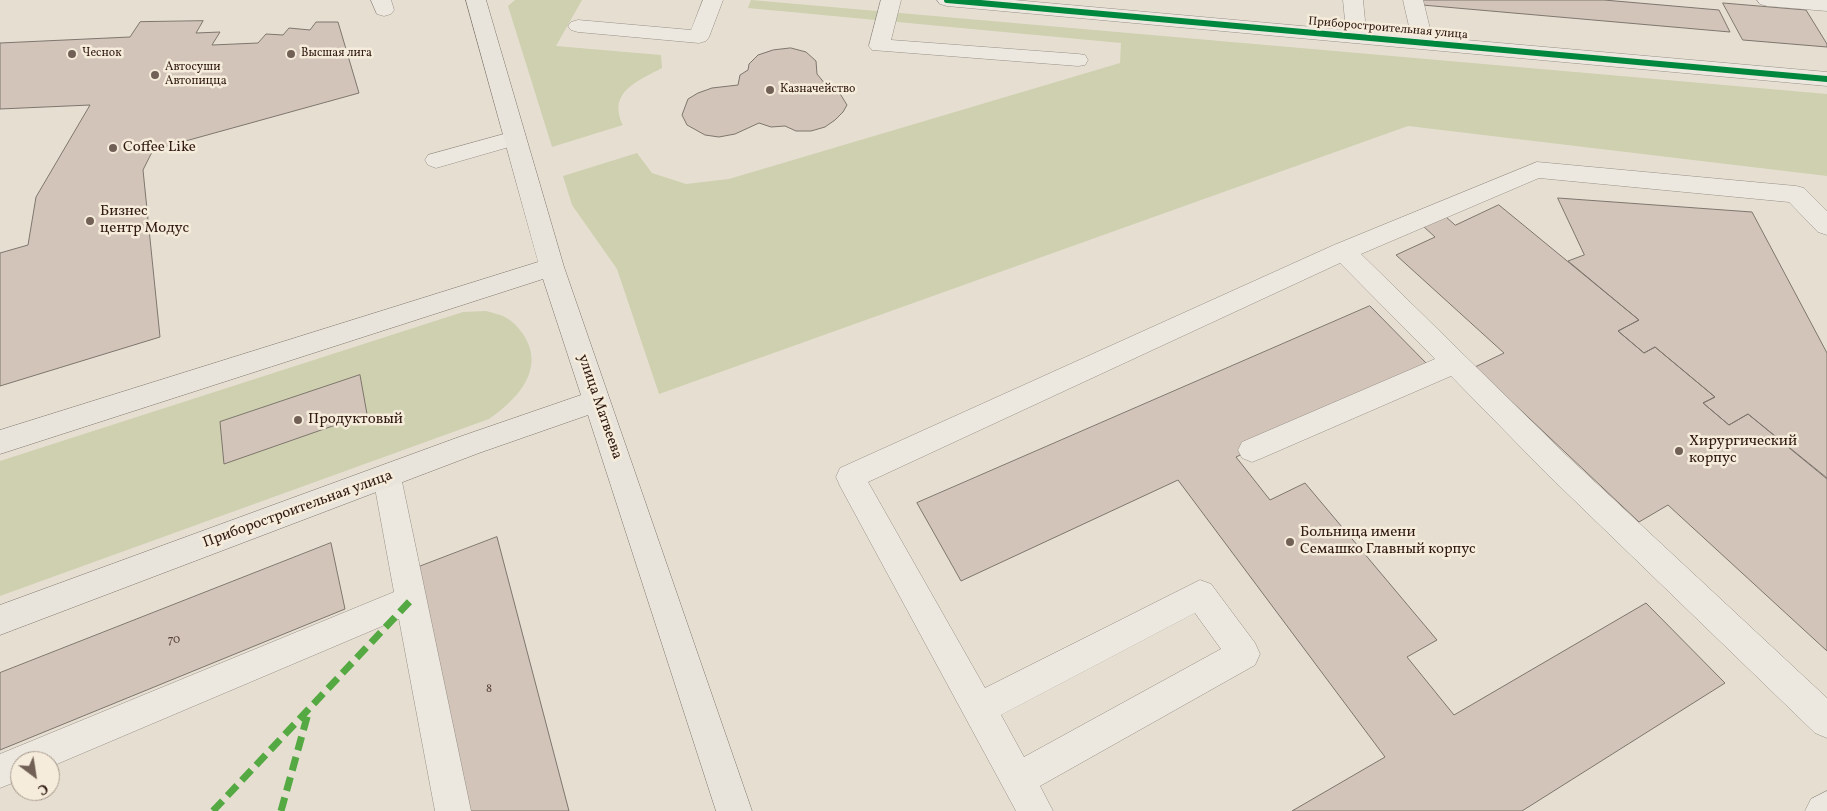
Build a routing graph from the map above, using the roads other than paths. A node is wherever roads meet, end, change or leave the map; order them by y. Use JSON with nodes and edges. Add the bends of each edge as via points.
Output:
{"nodes":[{"id":1,"x":476,"y":0,"type":"edge"},
{"id":2,"x":713,"y":0,"type":"edge"},
{"id":3,"x":891,"y":0,"type":"edge"},
{"id":4,"x":958,"y":0,"type":"edge"},
{"id":5,"x":1353,"y":0,"type":"edge"},
{"id":6,"x":1413,"y":0,"type":"edge"},
{"id":7,"x":1767,"y":0,"type":"edge"},
{"id":8,"x":1827,"y":5,"type":"edge"},
{"id":9,"x":1169,"y":10,"type":"edge"},
{"id":10,"x":578,"y":26,"type":"dead end"},
{"id":11,"x":1357,"y":38,"type":"junction"},
{"id":12,"x":1423,"y":44,"type":"junction"},
{"id":13,"x":1078,"y":60,"type":"dead end"},
{"id":14,"x":1827,"y":79,"type":"edge"},
{"id":15,"x":515,"y":138,"type":"junction"},
{"id":16,"x":436,"y":160,"type":"dead end"},
{"id":17,"x":1826,"y":224,"type":"edge"},
{"id":18,"x":1343,"y":251,"type":"junction"},
{"id":19,"x":552,"y":267,"type":"junction"},
{"id":20,"x":1453,"y":363,"type":"junction"},
{"id":21,"x":596,"y":401,"type":"junction"},
{"id":22,"x":0,"y":442,"type":"edge"},
{"id":23,"x":1252,"y":450,"type":"dead end"},
{"id":24,"x":387,"y":477,"type":"junction"},
{"id":25,"x":412,"y":599,"type":"junction"},
{"id":26,"x":0,"y":620,"type":"edge"},
{"id":27,"x":979,"y":709,"type":"junction"},
{"id":28,"x":1827,"y":721,"type":"edge"},
{"id":29,"x":48,"y":751,"type":"edge"},
{"id":30,"x":1018,"y":779,"type":"junction"},
{"id":31,"x":1827,"y":808,"type":"edge"},
{"id":32,"x":453,"y":811,"type":"edge"},
{"id":33,"x":734,"y":811,"type":"edge"},
{"id":34,"x":1035,"y":811,"type":"edge"},
{"id":35,"x":1823,"y":811,"type":"edge"}],
"edges":[{"from":1,"to":15,"type":"main road","name":"улица Матвеева"},
{"from":2,"to":10,"type":"street","via":[[699,37]]},
{"from":3,"to":13,"type":"street","via":[[879,46]]},
{"from":4,"to":9,"type":"street","name":"Приборостроительная улица"},
{"from":5,"to":11,"type":"street"},
{"from":6,"to":12,"type":"street"},
{"from":7,"to":8,"type":"street"},
{"from":9,"to":11,"type":"street","name":"Приборостроительная улица"},
{"from":11,"to":12,"type":"street","name":"Приборостроительная улица"},
{"from":12,"to":14,"type":"street","name":"Приборостроительная улица"},
{"from":15,"to":16,"type":"street"},
{"from":15,"to":19,"type":"main road","name":"улица Матвеева"},
{"from":17,"to":18,"type":"street","via":[[1796,194],[1537,170]]},
{"from":18,"to":20,"type":"street"},
{"from":18,"to":27,"type":"street","via":[[850,477]]},
{"from":19,"to":21,"type":"main road","name":"улица Матвеева"},
{"from":19,"to":22,"type":"main road"},
{"from":20,"to":23,"type":"street"},
{"from":20,"to":28,"type":"street"},
{"from":21,"to":24,"type":"main road","name":"Приборостроительная улица"},
{"from":21,"to":33,"type":"main road","name":"улица Матвеева"},
{"from":24,"to":25,"type":"street"},
{"from":24,"to":26,"type":"main road","name":"Приборостроительная улица"},
{"from":25,"to":29,"type":"street"},
{"from":25,"to":32,"type":"street"},
{"from":27,"to":30,"type":"street"},
{"from":27,"to":30,"type":"street","via":[[1200,594],[1244,654]]},
{"from":30,"to":34,"type":"street"},
{"from":31,"to":35,"type":"street"}]}
